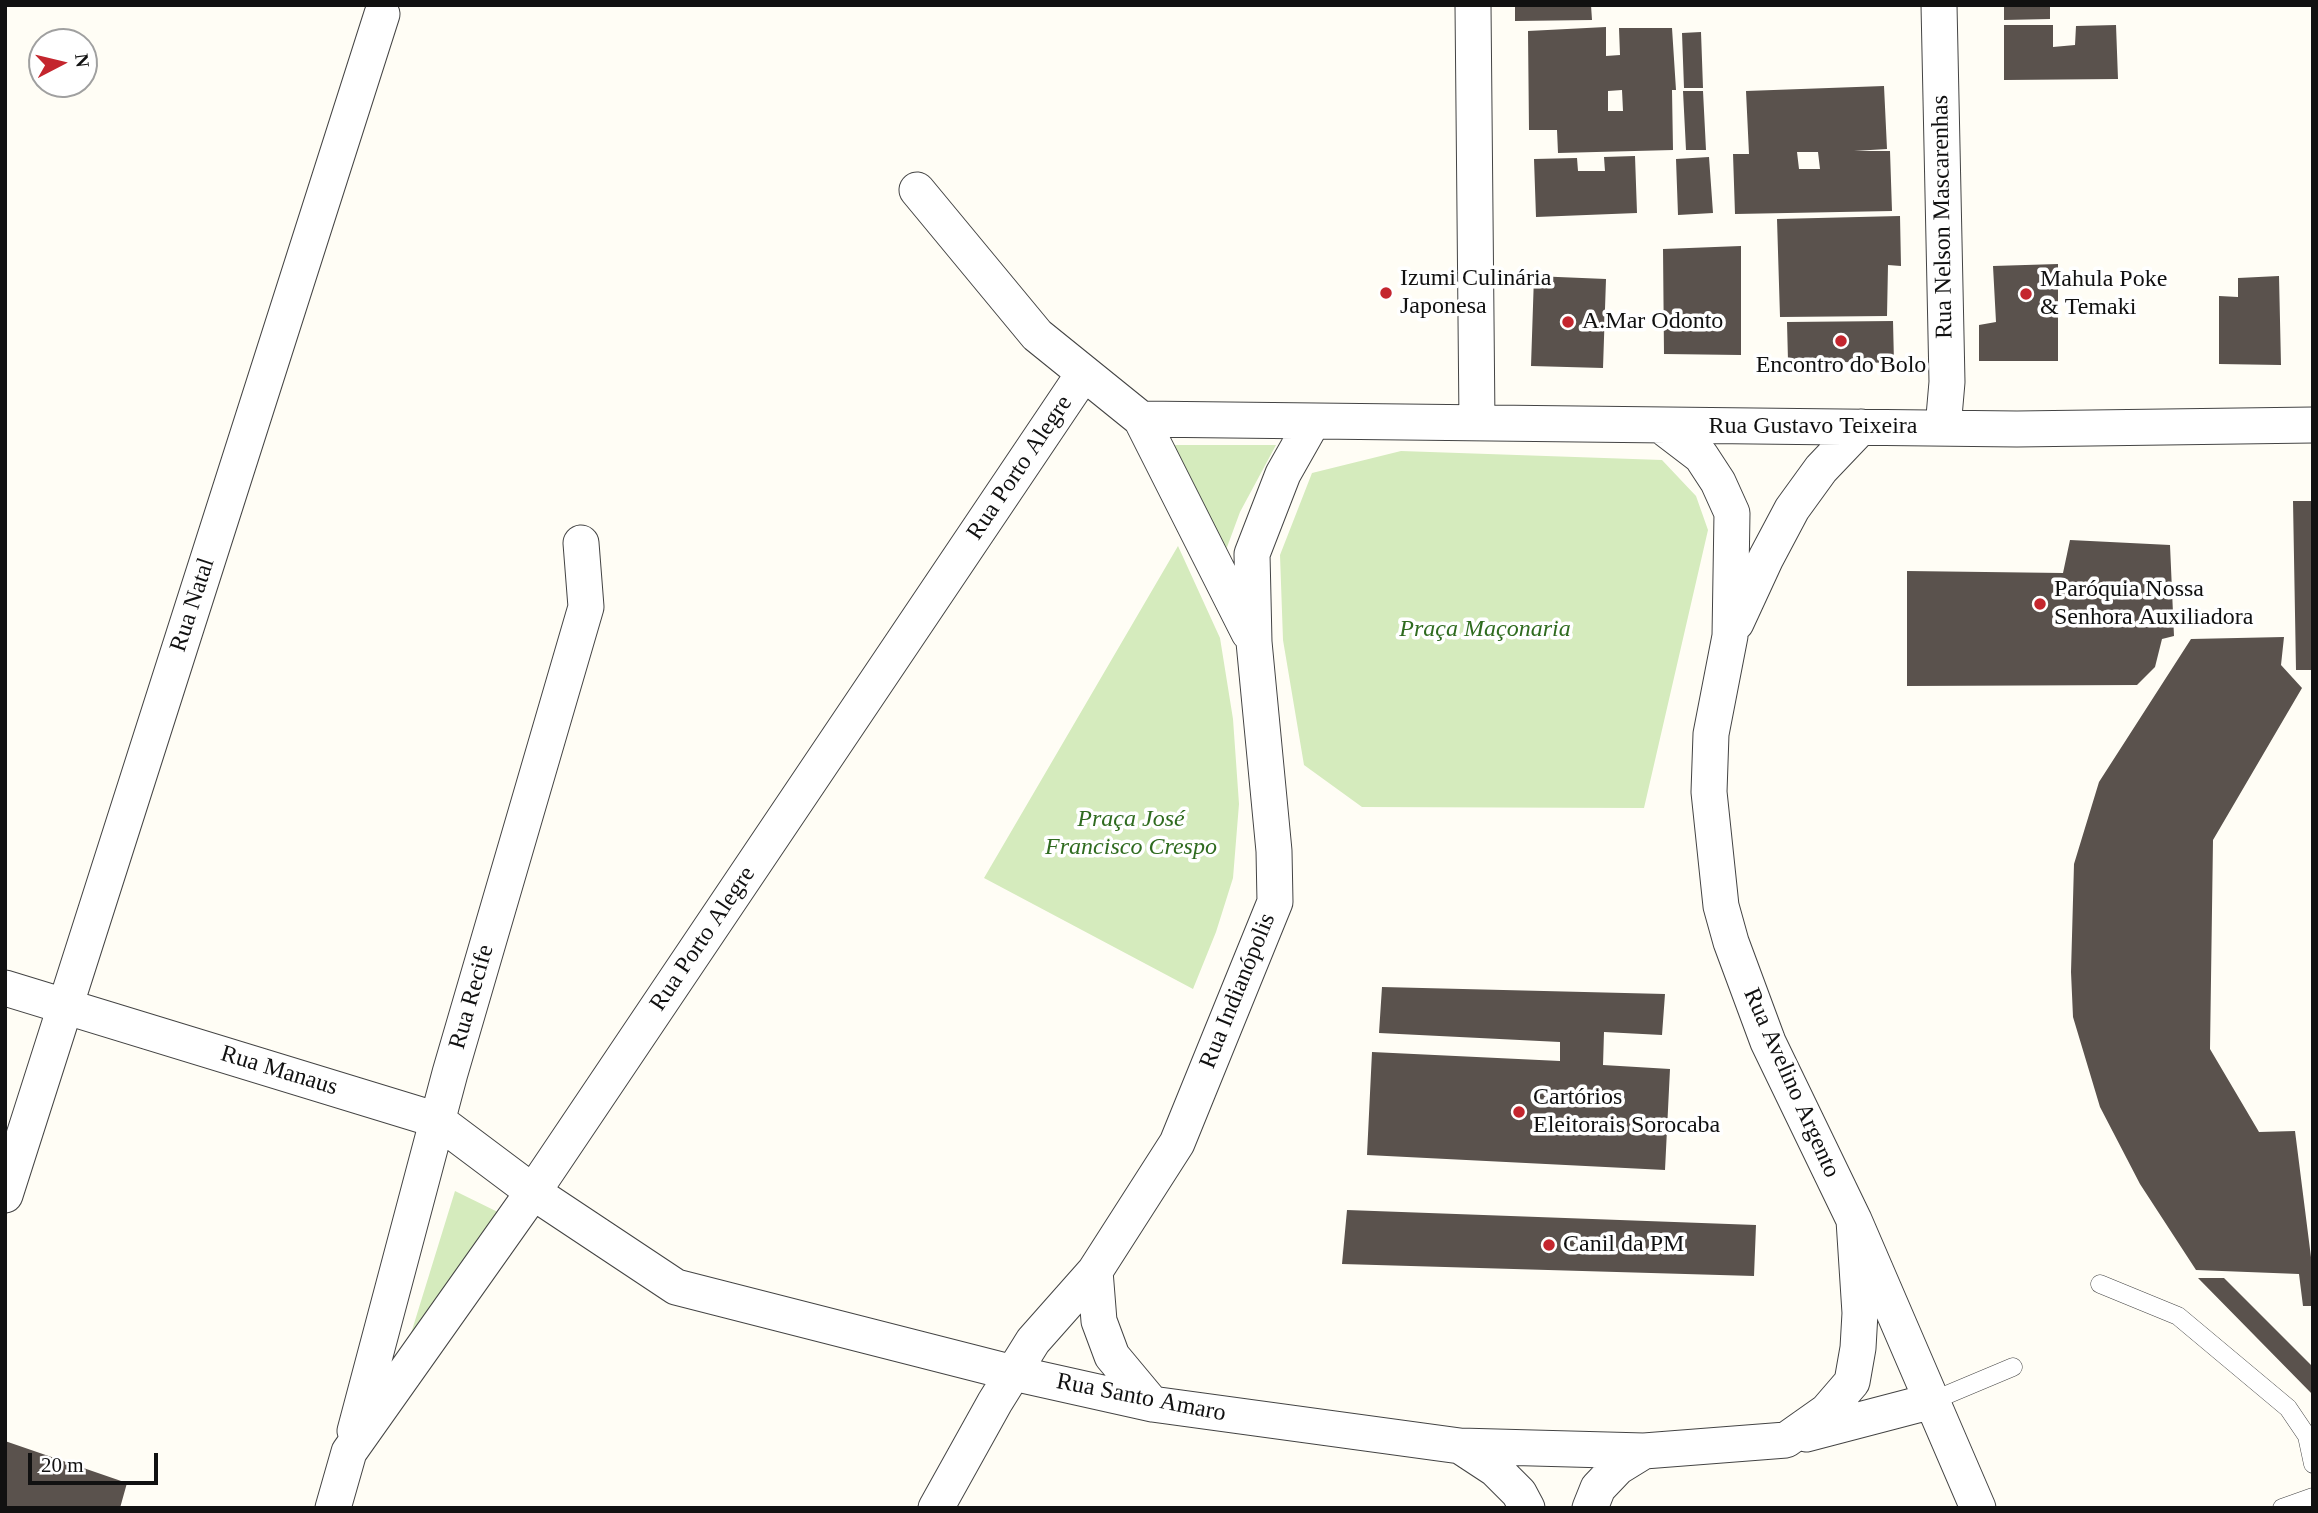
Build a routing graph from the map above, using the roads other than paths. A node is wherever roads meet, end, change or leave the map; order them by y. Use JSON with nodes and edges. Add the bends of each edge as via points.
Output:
{"nodes":[{"id":1,"x":1473,"y":5,"type":"edge"},
{"id":2,"x":1939,"y":5,"type":"edge"},
{"id":3,"x":382,"y":14,"type":"dead end"},
{"id":4,"x":917,"y":190,"type":"dead end"},
{"id":5,"x":1084,"y":373,"type":"junction"},
{"id":6,"x":1140,"y":419,"type":"junction"},
{"id":7,"x":1313,"y":421,"type":"junction"},
{"id":8,"x":1477,"y":423,"type":"junction"},
{"id":9,"x":2313,"y":425,"type":"edge"},
{"id":10,"x":1663,"y":426,"type":"junction"},
{"id":11,"x":1861,"y":427,"type":"junction"},
{"id":12,"x":1943,"y":428,"type":"junction"},
{"id":13,"x":581,"y":543,"type":"dead end"},
{"id":14,"x":1730,"y":636,"type":"junction"},
{"id":15,"x":1254,"y":642,"type":"junction"},
{"id":16,"x":5,"y":988,"type":"edge"},
{"id":17,"x":65,"y":1006,"type":"junction"},
{"id":18,"x":437,"y":1120,"type":"junction"},
{"id":19,"x":533,"y":1192,"type":"junction"},
{"id":20,"x":5,"y":1195,"type":"edge"},
{"id":21,"x":1854,"y":1220,"type":"junction"},
{"id":22,"x":1095,"y":1271,"type":"junction"},
{"id":23,"x":2100,"y":1284,"type":"dead end"},
{"id":24,"x":2014,"y":1367,"type":"dead end"},
{"id":25,"x":1013,"y":1373,"type":"junction"},
{"id":26,"x":1932,"y":1401,"type":"junction"},
{"id":27,"x":1152,"y":1404,"type":"junction"},
{"id":28,"x":1786,"y":1440,"type":"junction"},
{"id":29,"x":1460,"y":1446,"type":"junction"},
{"id":30,"x":1644,"y":1451,"type":"junction"},
{"id":31,"x":349,"y":1452,"type":"junction"},
{"id":32,"x":2313,"y":1464,"type":"edge"},
{"id":33,"x":2313,"y":1497,"type":"edge"},
{"id":34,"x":333,"y":1508,"type":"edge"},
{"id":35,"x":936,"y":1508,"type":"edge"},
{"id":36,"x":1527,"y":1508,"type":"edge"},
{"id":37,"x":1590,"y":1508,"type":"edge"},
{"id":38,"x":1978,"y":1508,"type":"edge"},
{"id":39,"x":2282,"y":1508,"type":"edge"}],
"edges":[{"from":1,"to":8,"type":"street"},
{"from":2,"to":12,"type":"street","name":"Rua Nelson Mascarenhas","via":[[1947,382]]},
{"from":3,"to":17,"type":"street","name":"Rua Natal"},
{"from":4,"to":5,"type":"street","via":[[1037,335]]},
{"from":5,"to":6,"type":"street"},
{"from":5,"to":19,"type":"street","name":"Rua Porto Alegre"},
{"from":6,"to":7,"type":"street","name":"Rua Gustavo Teixeira"},
{"from":6,"to":15,"type":"street","name":"Rua Indianópolis"},
{"from":7,"to":8,"type":"street","name":"Rua Gustavo Teixeira"},
{"from":7,"to":15,"type":"street","name":"Rua Indianópolis","via":[[1283,474],[1252,554]]},
{"from":8,"to":10,"type":"street","name":"Rua Gustavo Teixeira"},
{"from":9,"to":12,"type":"street","name":"Rua Gustavo Teixeira"},
{"from":10,"to":11,"type":"street","name":"Rua Gustavo Teixeira"},
{"from":10,"to":14,"type":"street","name":"Rua Avelino Argento","via":[[1702,456],[1731,513]]},
{"from":11,"to":12,"type":"street","name":"Rua Gustavo Teixeira"},
{"from":11,"to":14,"type":"street","name":"Rua Avelino Argento","via":[[1821,469],[1792,509]]},
{"from":13,"to":18,"type":"street","name":"Rua Recife","via":[[586,607]]},
{"from":14,"to":21,"type":"street","name":"Rua Avelino Argento","via":[[1711,734],[1709,792],[1721,906],[1768,1042]]},
{"from":15,"to":22,"type":"street","name":"Rua Indianópolis","via":[[1275,902],[1177,1143]]},
{"from":16,"to":17,"type":"street","name":"Rua Manaus"},
{"from":17,"to":18,"type":"street","name":"Rua Manaus"},
{"from":17,"to":20,"type":"street","name":"Rua Natal"},
{"from":18,"to":19,"type":"street","name":"Rua Manaus"},
{"from":18,"to":31,"type":"street","name":"Rua Recife"},
{"from":19,"to":25,"type":"street","name":"Rua Santo Amaro","via":[[676,1287]]},
{"from":19,"to":31,"type":"street","name":"Rua Porto Alegre"},
{"from":21,"to":26,"type":"street","name":"Rua Avelino Argento"},
{"from":21,"to":28,"type":"street","via":[[1860,1313],[1852,1382],[1827,1411]]},
{"from":22,"to":25,"type":"street","name":"Rua Indianópolis","via":[[1034,1341]]},
{"from":22,"to":27,"type":"street","via":[[1099,1321],[1112,1356]]},
{"from":23,"to":32,"type":"lane","via":[[2178,1316],[2288,1408],[2307,1436]]},
{"from":24,"to":26,"type":"lane"},
{"from":25,"to":27,"type":"street","name":"Rua Santo Amaro"},
{"from":25,"to":35,"type":"street","name":"Rua Indianópolis"},
{"from":26,"to":28,"type":"street","name":"Rua Santo Amaro"},
{"from":26,"to":38,"type":"street","name":"Rua Avelino Argento"},
{"from":27,"to":29,"type":"street","name":"Rua Santo Amaro"},
{"from":28,"to":30,"type":"street","name":"Rua Santo Amaro"},
{"from":29,"to":30,"type":"street","name":"Rua Santo Amaro"},
{"from":29,"to":36,"type":"street","via":[[1495,1469]]},
{"from":30,"to":37,"type":"street","via":[[1618,1467],[1598,1488]]},
{"from":31,"to":34,"type":"street","name":"Rua Porto Alegre"},
{"from":33,"to":39,"type":"lane"}]}
